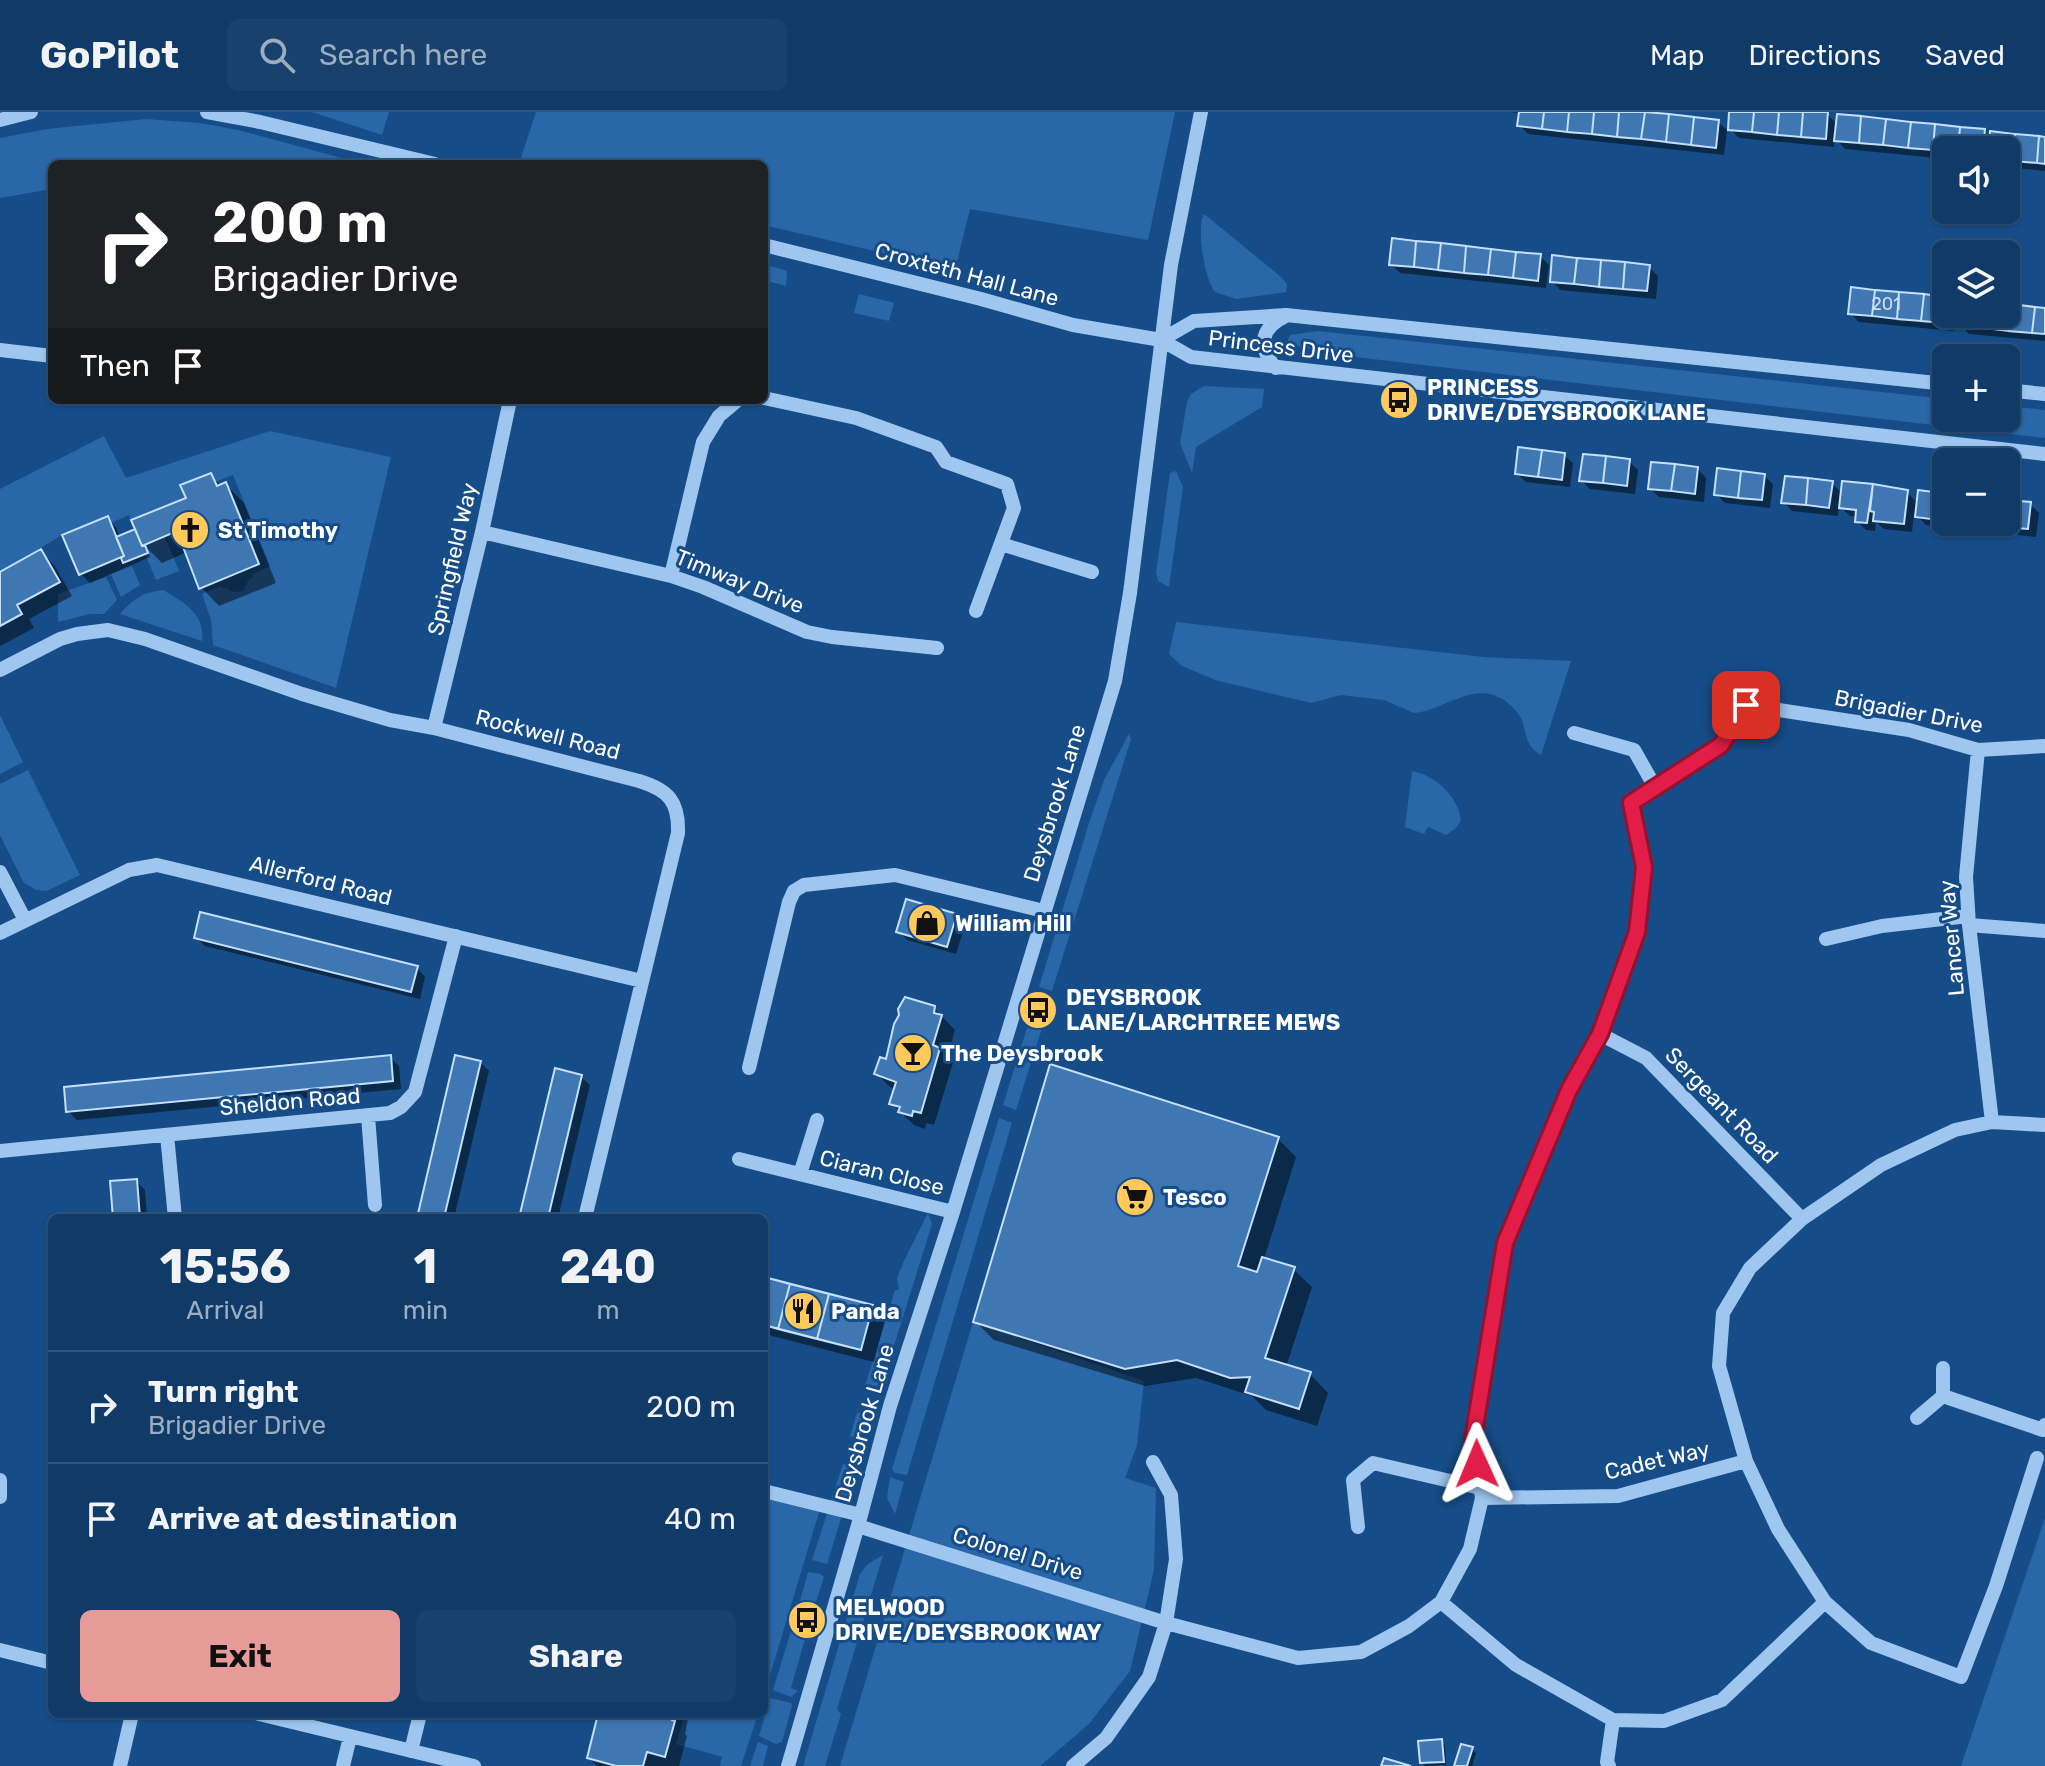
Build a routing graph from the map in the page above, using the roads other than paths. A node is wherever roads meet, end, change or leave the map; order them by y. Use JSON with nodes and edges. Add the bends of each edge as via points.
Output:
{"nodes":[{"id":1,"x":31,"y":112,"type":"edge"},
{"id":2,"x":207,"y":112,"type":"edge"},
{"id":3,"x":1201,"y":112,"type":"edge"},
{"id":4,"x":0,"y":120,"type":"edge"},
{"id":5,"x":418,"y":160,"type":"edge"},
{"id":6,"x":768,"y":246,"type":"edge"},
{"id":7,"x":1286,"y":315,"type":"junction"},
{"id":8,"x":1161,"y":340,"type":"junction"},
{"id":9,"x":0,"y":350,"type":"edge"},
{"id":10,"x":48,"y":356,"type":"edge"},
{"id":11,"x":1276,"y":368,"type":"junction"},
{"id":12,"x":1932,"y":383,"type":"edge"},
{"id":13,"x":2020,"y":391,"type":"edge"},
{"id":14,"x":2045,"y":394,"type":"edge"},
{"id":15,"x":768,"y":399,"type":"edge"},
{"id":16,"x":509,"y":404,"type":"edge"},
{"id":17,"x":733,"y":404,"type":"edge"},
{"id":18,"x":2045,"y":454,"type":"edge"},
{"id":19,"x":482,"y":532,"type":"junction"},
{"id":20,"x":1001,"y":544,"type":"junction"},
{"id":21,"x":1092,"y":572,"type":"dead end"},
{"id":22,"x":671,"y":576,"type":"junction"},
{"id":23,"x":976,"y":611,"type":"dead end"},
{"id":24,"x":937,"y":648,"type":"dead end"},
{"id":25,"x":0,"y":670,"type":"edge"},
{"id":26,"x":434,"y":728,"type":"junction"},
{"id":27,"x":1574,"y":733,"type":"dead end"},
{"id":28,"x":2045,"y":746,"type":"edge"},
{"id":29,"x":1978,"y":750,"type":"junction"},
{"id":30,"x":1655,"y":787,"type":"junction"},
{"id":31,"x":1631,"y":803,"type":"joint"},
{"id":32,"x":0,"y":872,"type":"edge"},
{"id":33,"x":1044,"y":911,"type":"junction"},
{"id":34,"x":25,"y":920,"type":"junction"},
{"id":35,"x":1969,"y":921,"type":"junction"},
{"id":36,"x":2045,"y":931,"type":"edge"},
{"id":37,"x":0,"y":933,"type":"edge"},
{"id":38,"x":456,"y":936,"type":"junction"},
{"id":39,"x":1826,"y":939,"type":"dead end"},
{"id":40,"x":642,"y":981,"type":"junction"},
{"id":41,"x":1600,"y":1034,"type":"junction"},
{"id":42,"x":749,"y":1068,"type":"dead end"},
{"id":43,"x":368,"y":1116,"type":"junction"},
{"id":44,"x":817,"y":1120,"type":"dead end"},
{"id":45,"x":1992,"y":1122,"type":"junction"},
{"id":46,"x":2045,"y":1125,"type":"edge"},
{"id":47,"x":167,"y":1135,"type":"junction"},
{"id":48,"x":0,"y":1151,"type":"edge"},
{"id":49,"x":739,"y":1159,"type":"dead end"},
{"id":50,"x":800,"y":1174,"type":"junction"},
{"id":51,"x":375,"y":1205,"type":"dead end"},
{"id":52,"x":953,"y":1212,"type":"junction"},
{"id":53,"x":175,"y":1214,"type":"edge"},
{"id":54,"x":586,"y":1214,"type":"edge"},
{"id":55,"x":1802,"y":1219,"type":"junction"},
{"id":56,"x":1943,"y":1368,"type":"dead end"},
{"id":57,"x":1943,"y":1396,"type":"junction"},
{"id":58,"x":1917,"y":1418,"type":"dead end"},
{"id":59,"x":2045,"y":1425,"type":"edge"},
{"id":60,"x":2037,"y":1458,"type":"dead end"},
{"id":61,"x":1746,"y":1461,"type":"junction"},
{"id":62,"x":1153,"y":1462,"type":"dead end"},
{"id":63,"x":0,"y":1480,"type":"edge"},
{"id":64,"x":768,"y":1492,"type":"edge"},
{"id":65,"x":1481,"y":1493,"type":"junction"},
{"id":66,"x":0,"y":1497,"type":"edge"},
{"id":67,"x":859,"y":1520,"type":"junction"},
{"id":68,"x":1358,"y":1527,"type":"dead end"},
{"id":69,"x":1441,"y":1602,"type":"junction"},
{"id":70,"x":1825,"y":1602,"type":"junction"},
{"id":71,"x":1166,"y":1623,"type":"junction"},
{"id":72,"x":0,"y":1650,"type":"edge"},
{"id":73,"x":48,"y":1662,"type":"edge"},
{"id":74,"x":131,"y":1718,"type":"edge"},
{"id":75,"x":275,"y":1718,"type":"edge"},
{"id":76,"x":419,"y":1718,"type":"edge"},
{"id":77,"x":1613,"y":1720,"type":"junction"},
{"id":78,"x":350,"y":1737,"type":"junction"},
{"id":79,"x":411,"y":1751,"type":"junction"},
{"id":80,"x":120,"y":1766,"type":"edge"},
{"id":81,"x":343,"y":1766,"type":"edge"},
{"id":82,"x":474,"y":1766,"type":"edge"},
{"id":83,"x":788,"y":1766,"type":"edge"},
{"id":84,"x":1073,"y":1766,"type":"edge"},
{"id":85,"x":1609,"y":1766,"type":"edge"}],
"edges":[{"from":1,"to":4,"type":"street"},
{"from":2,"to":5,"type":"street"},
{"from":3,"to":8,"type":"street","name":"Deysbrook Lane"},
{"from":6,"to":8,"type":"street","name":"Croxteth Hall Lane","via":[[1073,325]]},
{"from":7,"to":8,"type":"street","name":"Princess Drive","via":[[1194,321]]},
{"from":7,"to":11,"type":"street","via":[[1263,338],[1267,359]]},
{"from":7,"to":12,"type":"street","name":"Princess Drive"},
{"from":8,"to":11,"type":"street","name":"Princess Drive","via":[[1191,357]]},
{"from":8,"to":33,"type":"street","name":"Deysbrook Lane","via":[[1115,681]]},
{"from":9,"to":10,"type":"street"},
{"from":11,"to":18,"type":"street","name":"Princess Drive"},
{"from":13,"to":14,"type":"street"},
{"from":15,"to":20,"type":"street","via":[[856,418],[936,447],[946,462],[1007,484],[1014,508]]},
{"from":16,"to":19,"type":"street","name":"Springfield Way"},
{"from":17,"to":22,"type":"street","via":[[703,442]]},
{"from":19,"to":22,"type":"street","name":"Timway Drive"},
{"from":19,"to":26,"type":"street","name":"Springfield Way"},
{"from":20,"to":21,"type":"street"},
{"from":20,"to":23,"type":"street"},
{"from":22,"to":24,"type":"street","name":"Timway Drive","via":[[807,632]]},
{"from":25,"to":26,"type":"street","name":"Rockwell Road","via":[[60,639],[108,630],[302,694]]},
{"from":26,"to":40,"type":"street","name":"Rockwell Road","via":[[655,785],[676,804],[678,833]]},
{"from":27,"to":30,"type":"street","via":[[1634,750]]},
{"from":28,"to":29,"type":"street","name":"Brigadier Drive"},
{"from":29,"to":30,"type":"street","name":"Brigadier Drive","via":[[1909,730],[1746,705],[1721,745]]},
{"from":29,"to":35,"type":"street","name":"Lancer Way","via":[[1966,877]]},
{"from":30,"to":31,"type":"street","name":"Brigadier Drive"},
{"from":31,"to":41,"type":"street","name":"Colonel Drive","via":[[1644,867],[1637,932]]},
{"from":32,"to":34,"type":"street"},
{"from":33,"to":42,"type":"street","via":[[895,875],[804,885],[789,902]]},
{"from":33,"to":52,"type":"street","name":"Deysbrook Lane"},
{"from":34,"to":37,"type":"street","name":"Allerford Road"},
{"from":34,"to":38,"type":"street","name":"Allerford Road","via":[[129,870],[157,865]]},
{"from":35,"to":36,"type":"street"},
{"from":35,"to":39,"type":"street","via":[[1882,926]]},
{"from":35,"to":45,"type":"street","name":"Lancer Way"},
{"from":38,"to":40,"type":"street","name":"Allerford Road"},
{"from":38,"to":43,"type":"street","name":"Sheldon Road","via":[[415,1092],[390,1113]]},
{"from":40,"to":54,"type":"street","name":"Rockwell Road"},
{"from":41,"to":55,"type":"street","name":"Sergeant Road","via":[[1646,1058]]},
{"from":41,"to":65,"type":"street","name":"Colonel Drive","via":[[1569,1090],[1505,1243],[1473,1439]]},
{"from":43,"to":47,"type":"street","name":"Sheldon Road"},
{"from":43,"to":51,"type":"street"},
{"from":44,"to":50,"type":"street","name":"Ciaran Close"},
{"from":45,"to":46,"type":"street"},
{"from":45,"to":55,"type":"street","via":[[1955,1130],[1881,1165]]},
{"from":47,"to":48,"type":"street","name":"Sheldon Road"},
{"from":47,"to":53,"type":"street"},
{"from":49,"to":50,"type":"street","name":"Ciaran Close"},
{"from":50,"to":52,"type":"street","name":"Ciaran Close"},
{"from":52,"to":67,"type":"street","name":"Deysbrook Lane"},
{"from":55,"to":61,"type":"street","via":[[1750,1268],[1723,1313],[1719,1366]]},
{"from":56,"to":57,"type":"street"},
{"from":57,"to":58,"type":"street"},
{"from":57,"to":59,"type":"street","via":[[2043,1430]]},
{"from":60,"to":70,"type":"street","via":[[1961,1677],[1871,1643]]},
{"from":61,"to":65,"type":"street","name":"Cadet Way","via":[[1618,1496]]},
{"from":61,"to":70,"type":"street","via":[[1778,1529]]},
{"from":62,"to":71,"type":"street","via":[[1171,1495],[1176,1559]]},
{"from":63,"to":66,"type":"street"},
{"from":64,"to":67,"type":"street"},
{"from":65,"to":68,"type":"street","via":[[1373,1463],[1353,1480]]},
{"from":65,"to":69,"type":"street","name":"Colonel Drive","via":[[1470,1549]]},
{"from":67,"to":71,"type":"street","name":"Colonel Drive"},
{"from":67,"to":83,"type":"street","name":"Deysbrook Lane"},
{"from":69,"to":71,"type":"street","name":"Colonel Drive","via":[[1361,1652],[1298,1658]]},
{"from":69,"to":77,"type":"street","via":[[1516,1665]]},
{"from":70,"to":77,"type":"street","via":[[1722,1700],[1664,1721]]},
{"from":71,"to":84,"type":"street","via":[[1149,1677],[1106,1738]]},
{"from":72,"to":73,"type":"street"},
{"from":74,"to":80,"type":"street"},
{"from":75,"to":78,"type":"street"},
{"from":76,"to":79,"type":"street"},
{"from":77,"to":85,"type":"street"},
{"from":78,"to":79,"type":"street"},
{"from":78,"to":81,"type":"street"},
{"from":79,"to":82,"type":"street"}]}
